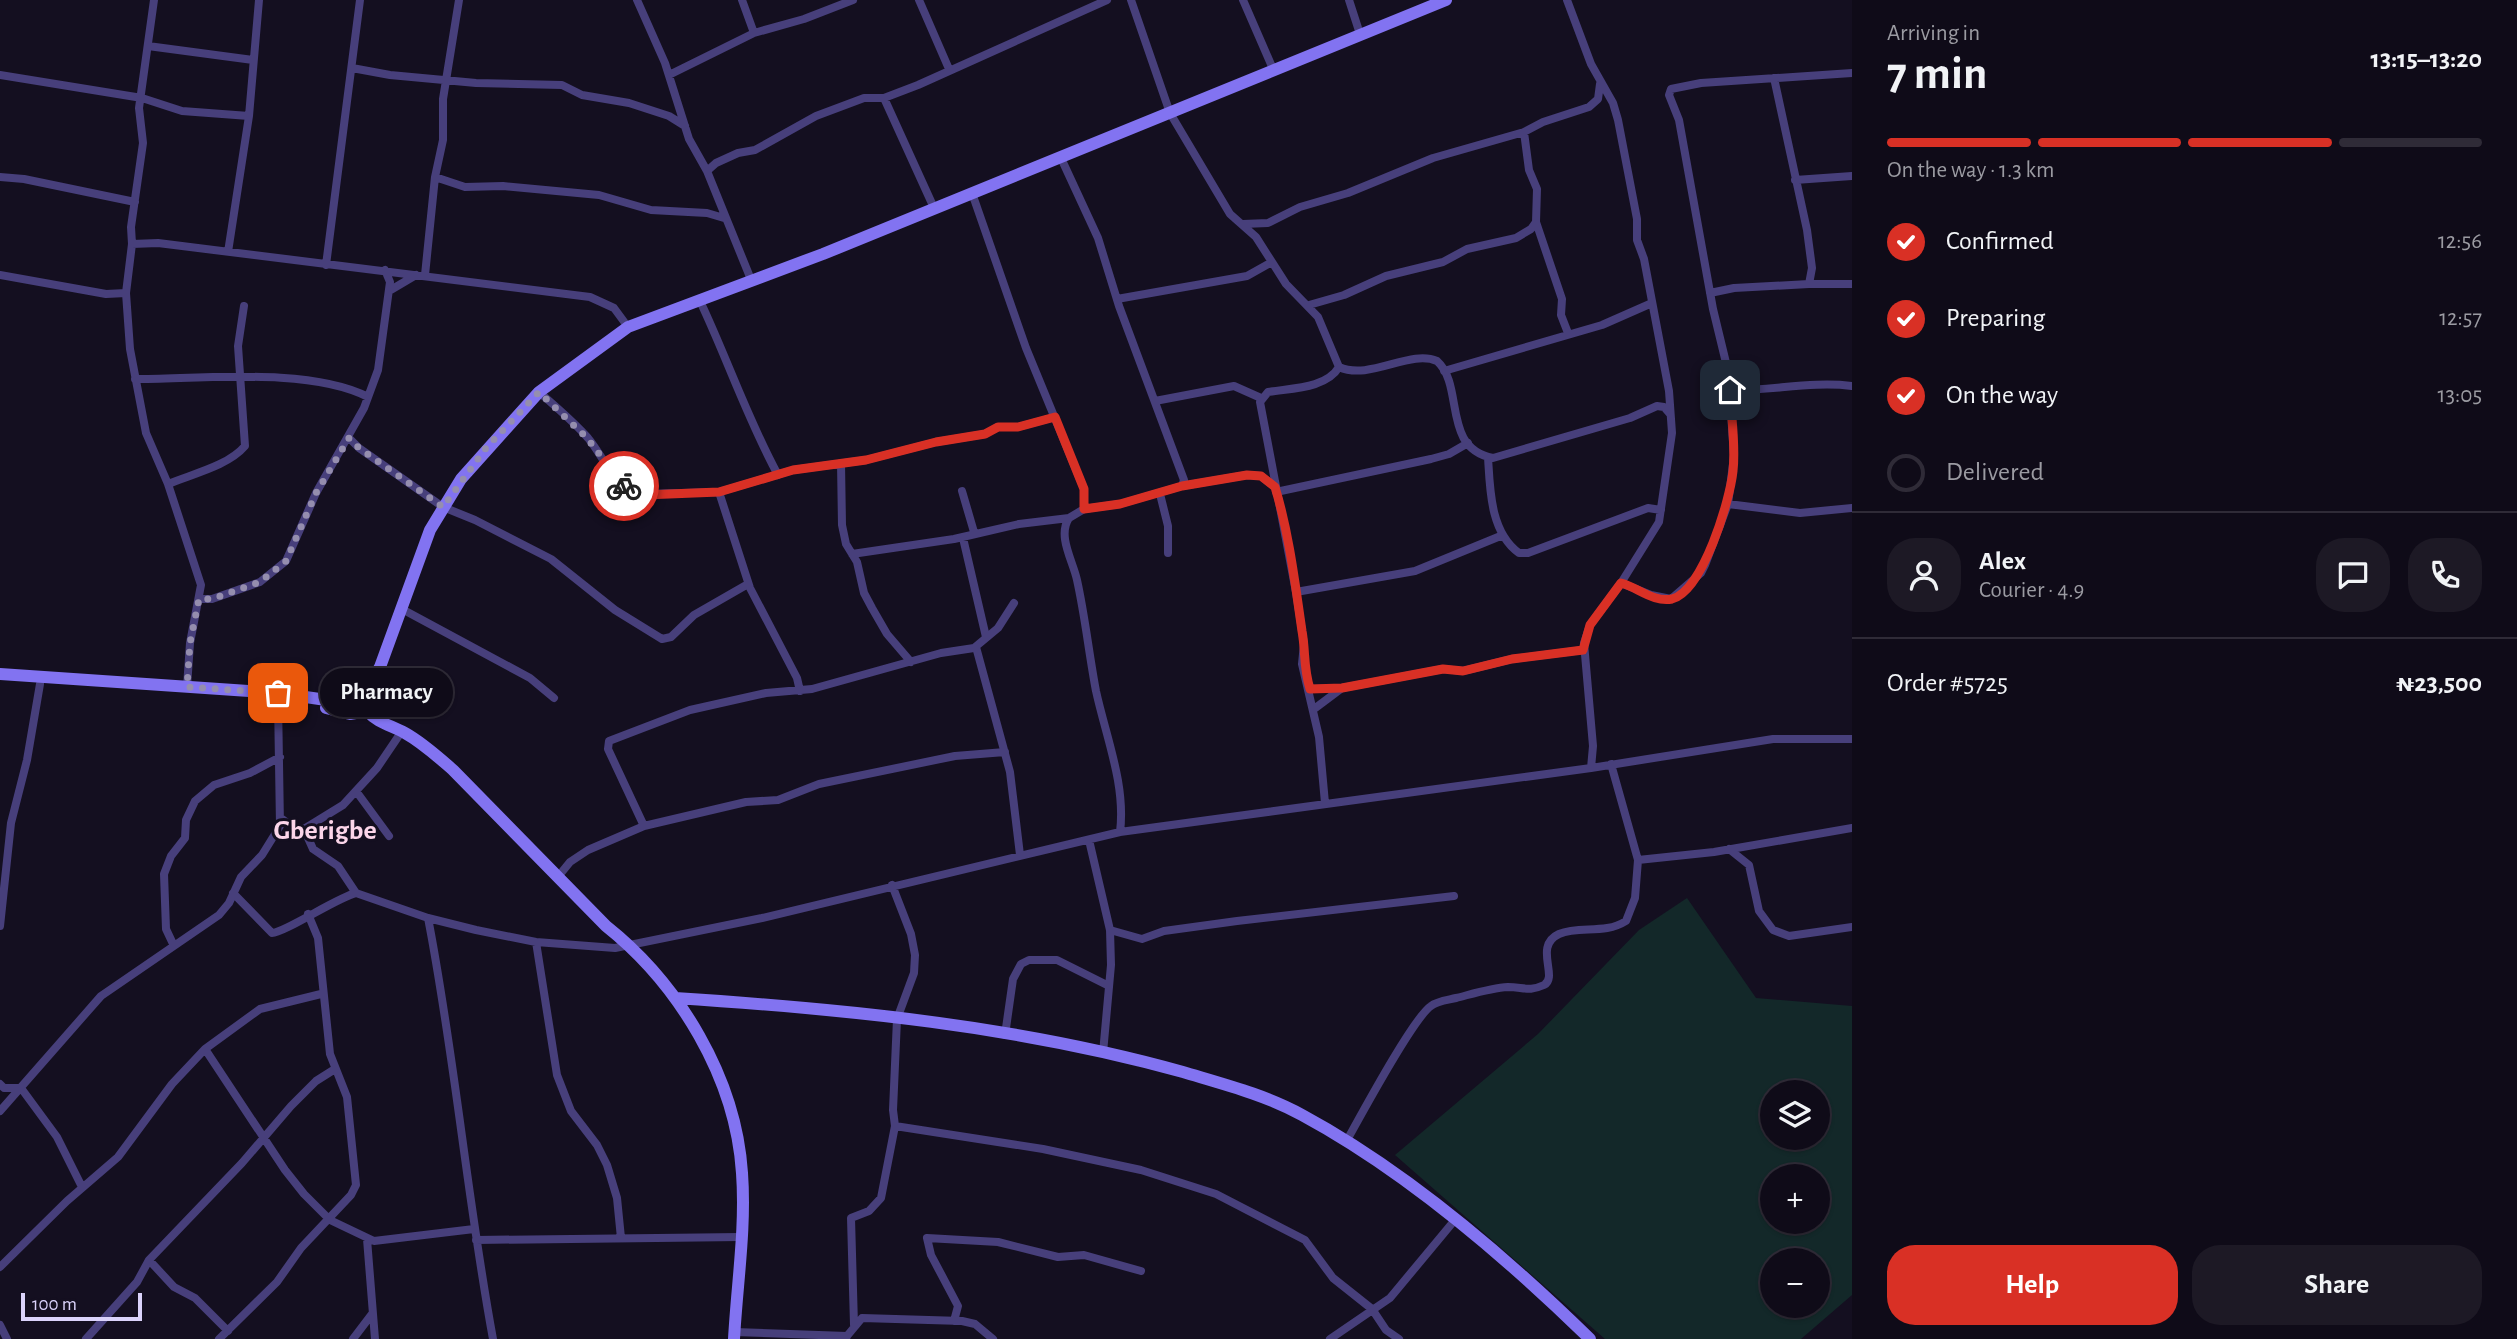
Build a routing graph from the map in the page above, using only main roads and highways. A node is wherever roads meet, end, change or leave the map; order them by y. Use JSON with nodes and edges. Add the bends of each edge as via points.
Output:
{"nodes":[{"id":1,"x":1446,"y":0,"type":"edge"},
{"id":2,"x":380,"y":667,"type":"junction"},
{"id":3,"x":0,"y":674,"type":"edge"},
{"id":4,"x":0,"y":681,"type":"edge"},
{"id":5,"x":367,"y":711,"type":"junction"},
{"id":6,"x":676,"y":998,"type":"junction"},
{"id":7,"x":734,"y":1336,"type":"edge"},
{"id":8,"x":1590,"y":1339,"type":"edge"}],
"edges":[{"from":1,"to":2,"type":"main road","via":[[751,282],[628,327],[539,392],[486,448],[430,530]]},
{"from":2,"to":3,"type":"main road","via":[[355,704],[278,693]]},
{"from":2,"to":5,"type":"main road","via":[[377,698]]},
{"from":4,"to":5,"type":"main road","via":[[278,700],[350,714]]},
{"from":5,"to":6,"type":"main road","via":[[379,723],[428,748],[453,770],[557,878],[631,946]]},
{"from":6,"to":7,"type":"main road","via":[[713,1064],[735,1118],[743,1173]]},
{"from":6,"to":8,"type":"main road","via":[[808,1007],[1005,1035],[1194,1075],[1274,1102],[1346,1142],[1416,1189]]}]}
